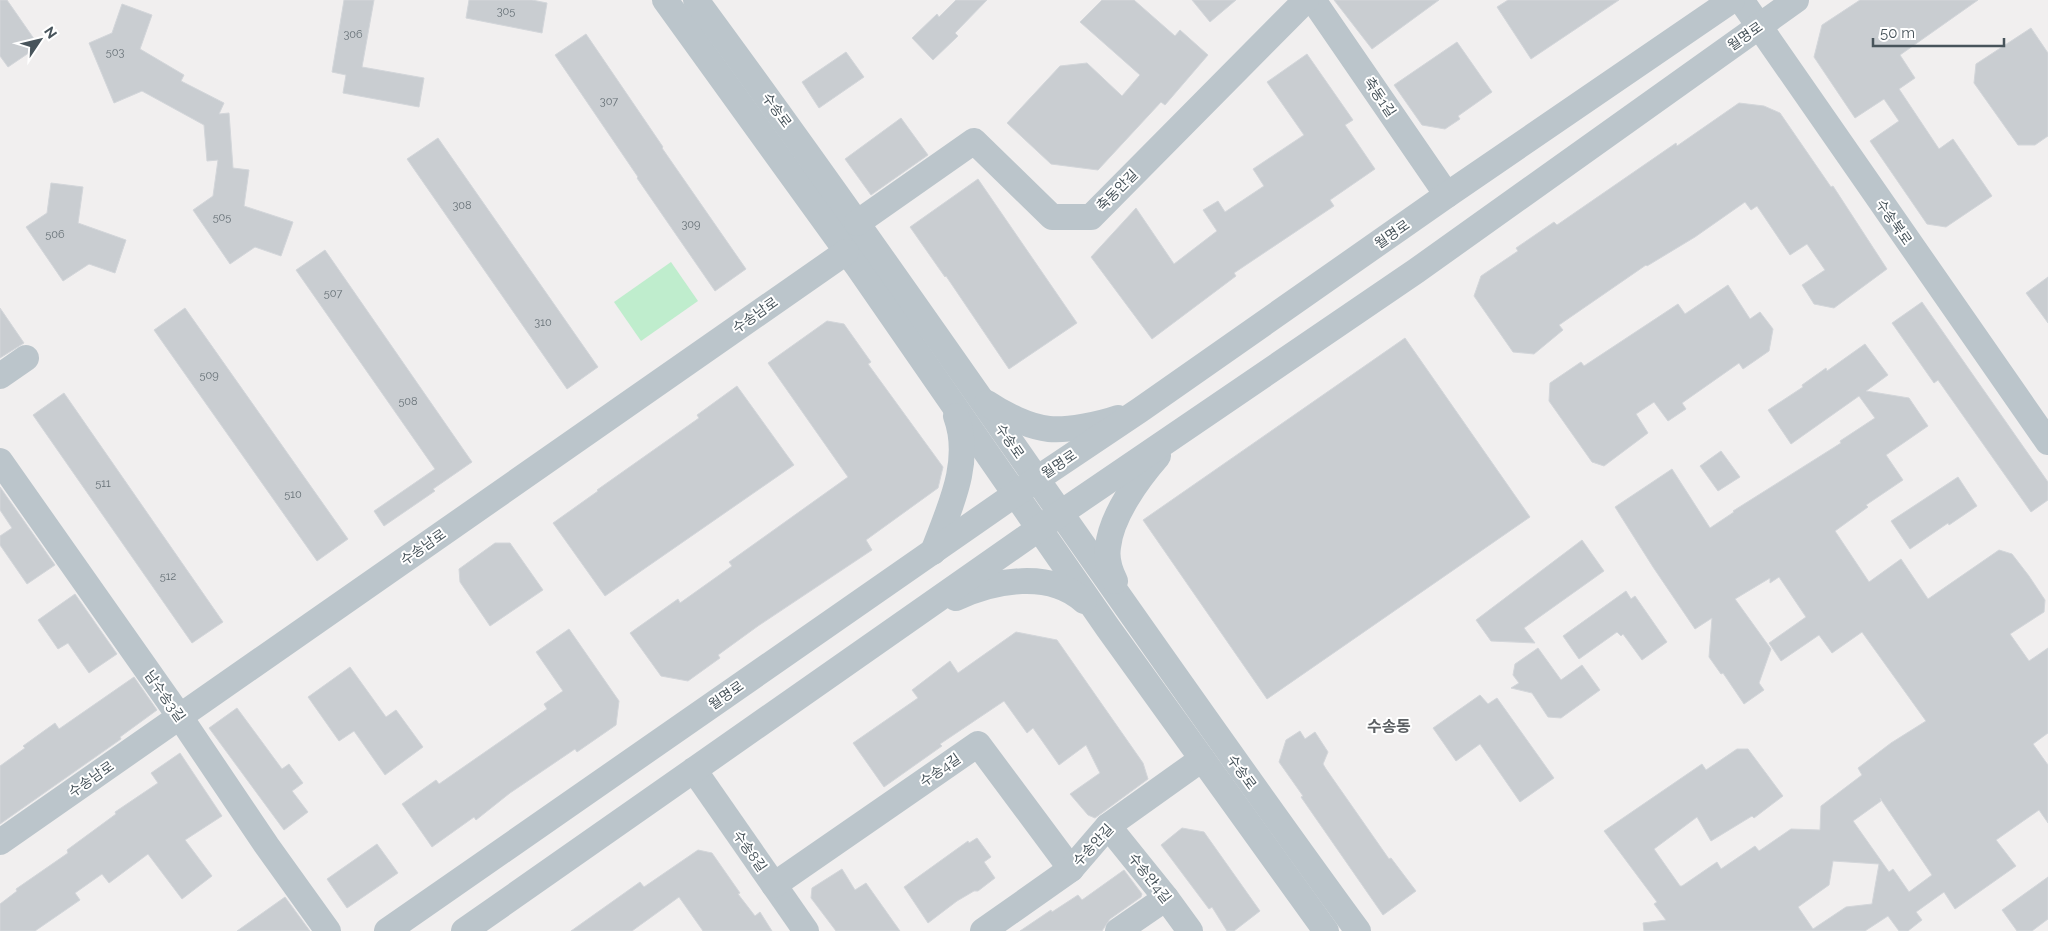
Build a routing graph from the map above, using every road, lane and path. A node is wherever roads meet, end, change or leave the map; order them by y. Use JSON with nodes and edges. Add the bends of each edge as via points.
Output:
{"nodes":[{"id":1,"x":665,"y":0,"type":"edge"},
{"id":2,"x":696,"y":0,"type":"edge"},
{"id":3,"x":1306,"y":0,"type":"edge"},
{"id":4,"x":1313,"y":0,"type":"edge"},
{"id":5,"x":1732,"y":0,"type":"edge"},
{"id":6,"x":1741,"y":0,"type":"edge"},
{"id":7,"x":1796,"y":0,"type":"edge"},
{"id":8,"x":1759,"y":26,"type":"junction"},
{"id":9,"x":1447,"y":195,"type":"junction"},
{"id":10,"x":857,"y":223,"type":"junction"},
{"id":11,"x":846,"y":252,"type":"junction"},
{"id":12,"x":26,"y":358,"type":"dead end"},
{"id":13,"x":0,"y":376,"type":"edge"},
{"id":14,"x":978,"y":396,"type":"junction"},
{"id":15,"x":952,"y":404,"type":"junction"},
{"id":16,"x":1140,"y":410,"type":"junction"},
{"id":17,"x":1179,"y":433,"type":"junction"},
{"id":18,"x":2048,"y":442,"type":"edge"},
{"id":19,"x":0,"y":462,"type":"edge"},
{"id":20,"x":1037,"y":479,"type":"junction"},
{"id":21,"x":1015,"y":494,"type":"junction"},
{"id":22,"x":1061,"y":513,"type":"junction"},
{"id":23,"x":1039,"y":529,"type":"junction"},
{"id":24,"x":933,"y":552,"type":"junction"},
{"id":25,"x":1127,"y":607,"type":"junction"},
{"id":26,"x":918,"y":614,"type":"junction"},
{"id":27,"x":1102,"y":620,"type":"junction"},
{"id":28,"x":180,"y":717,"type":"junction"},
{"id":29,"x":1202,"y":759,"type":"junction"},
{"id":30,"x":694,"y":770,"type":"junction"},
{"id":31,"x":1108,"y":826,"type":"junction"},
{"id":32,"x":0,"y":842,"type":"edge"},
{"id":33,"x":1071,"y":869,"type":"junction"},
{"id":34,"x":774,"y":885,"type":"junction"},
{"id":35,"x":1166,"y":898,"type":"junction"},
{"id":36,"x":328,"y":931,"type":"edge"},
{"id":37,"x":387,"y":931,"type":"edge"},
{"id":38,"x":464,"y":931,"type":"edge"},
{"id":39,"x":806,"y":931,"type":"edge"},
{"id":40,"x":983,"y":931,"type":"edge"},
{"id":41,"x":1118,"y":931,"type":"edge"},
{"id":42,"x":1190,"y":931,"type":"edge"},
{"id":43,"x":1326,"y":931,"type":"edge"},
{"id":44,"x":1358,"y":931,"type":"edge"}],
"edges":[{"from":1,"to":11,"type":"street","name":"수송로"},
{"from":2,"to":10,"type":"street","name":"수송로"},
{"from":3,"to":10,"type":"street","name":"축동안길","via":[[1090,217],[1052,217],[974,141]]},
{"from":4,"to":9,"type":"street","name":"축동1길"},
{"from":5,"to":9,"type":"street","name":"월명로"},
{"from":6,"to":8,"type":"street","name":"수송북로"},
{"from":7,"to":8,"type":"street","name":"월명로"},
{"from":8,"to":17,"type":"street","name":"월명로","via":[[1416,271]]},
{"from":8,"to":18,"type":"street","name":"수송북로"},
{"from":9,"to":16,"type":"street","name":"월명로"},
{"from":10,"to":14,"type":"street","name":"수송로"},
{"from":11,"to":15,"type":"street","name":"수송로"},
{"from":11,"to":28,"type":"street","name":"수송남로"},
{"from":12,"to":13,"type":"street"},
{"from":14,"to":16,"type":"street","via":[[998,411],[1049,429],[1098,425]]},
{"from":14,"to":20,"type":"street","name":"수송로"},
{"from":15,"to":21,"type":"street","name":"수송로"},
{"from":15,"to":24,"type":"street","via":[[960,425],[963,449],[960,476]]},
{"from":16,"to":20,"type":"street","name":"월명로"},
{"from":17,"to":22,"type":"street","name":"월명로"},
{"from":17,"to":25,"type":"street","via":[[1132,490],[1112,528],[1107,548],[1109,567]]},
{"from":19,"to":28,"type":"street","name":"남수송3길"},
{"from":20,"to":21,"type":"street","name":"월명로"},
{"from":20,"to":22,"type":"street","name":"수송로"},
{"from":21,"to":23,"type":"street","name":"수송로"},
{"from":21,"to":24,"type":"street","name":"월명로"},
{"from":22,"to":23,"type":"street","name":"월명로"},
{"from":22,"to":25,"type":"street","name":"수송로"},
{"from":23,"to":26,"type":"street","name":"월명로"},
{"from":23,"to":27,"type":"street","name":"수송로"},
{"from":24,"to":37,"type":"street","name":"월명로"},
{"from":25,"to":44,"type":"street","name":"수송로","via":[[1234,762]]},
{"from":26,"to":27,"type":"street","via":[[985,587],[1032,582],[1066,588]]},
{"from":26,"to":30,"type":"street","name":"월명로"},
{"from":27,"to":29,"type":"street","name":"수송로"},
{"from":28,"to":32,"type":"street","name":"수송남로"},
{"from":28,"to":36,"type":"street","name":"남수송3길"},
{"from":29,"to":31,"type":"street","name":"수송안길"},
{"from":29,"to":43,"type":"street","name":"수송로"},
{"from":30,"to":34,"type":"street","name":"수송8길"},
{"from":30,"to":38,"type":"street","name":"월명로"},
{"from":31,"to":33,"type":"street","name":"수송안길"},
{"from":31,"to":35,"type":"street","name":"수송안4길"},
{"from":33,"to":34,"type":"street","name":"수송4길","via":[[978,744]]},
{"from":33,"to":40,"type":"street","name":"수송안길"},
{"from":34,"to":39,"type":"street","name":"수송8길"},
{"from":35,"to":41,"type":"street"},
{"from":35,"to":42,"type":"street","name":"수송안4길"}]}
